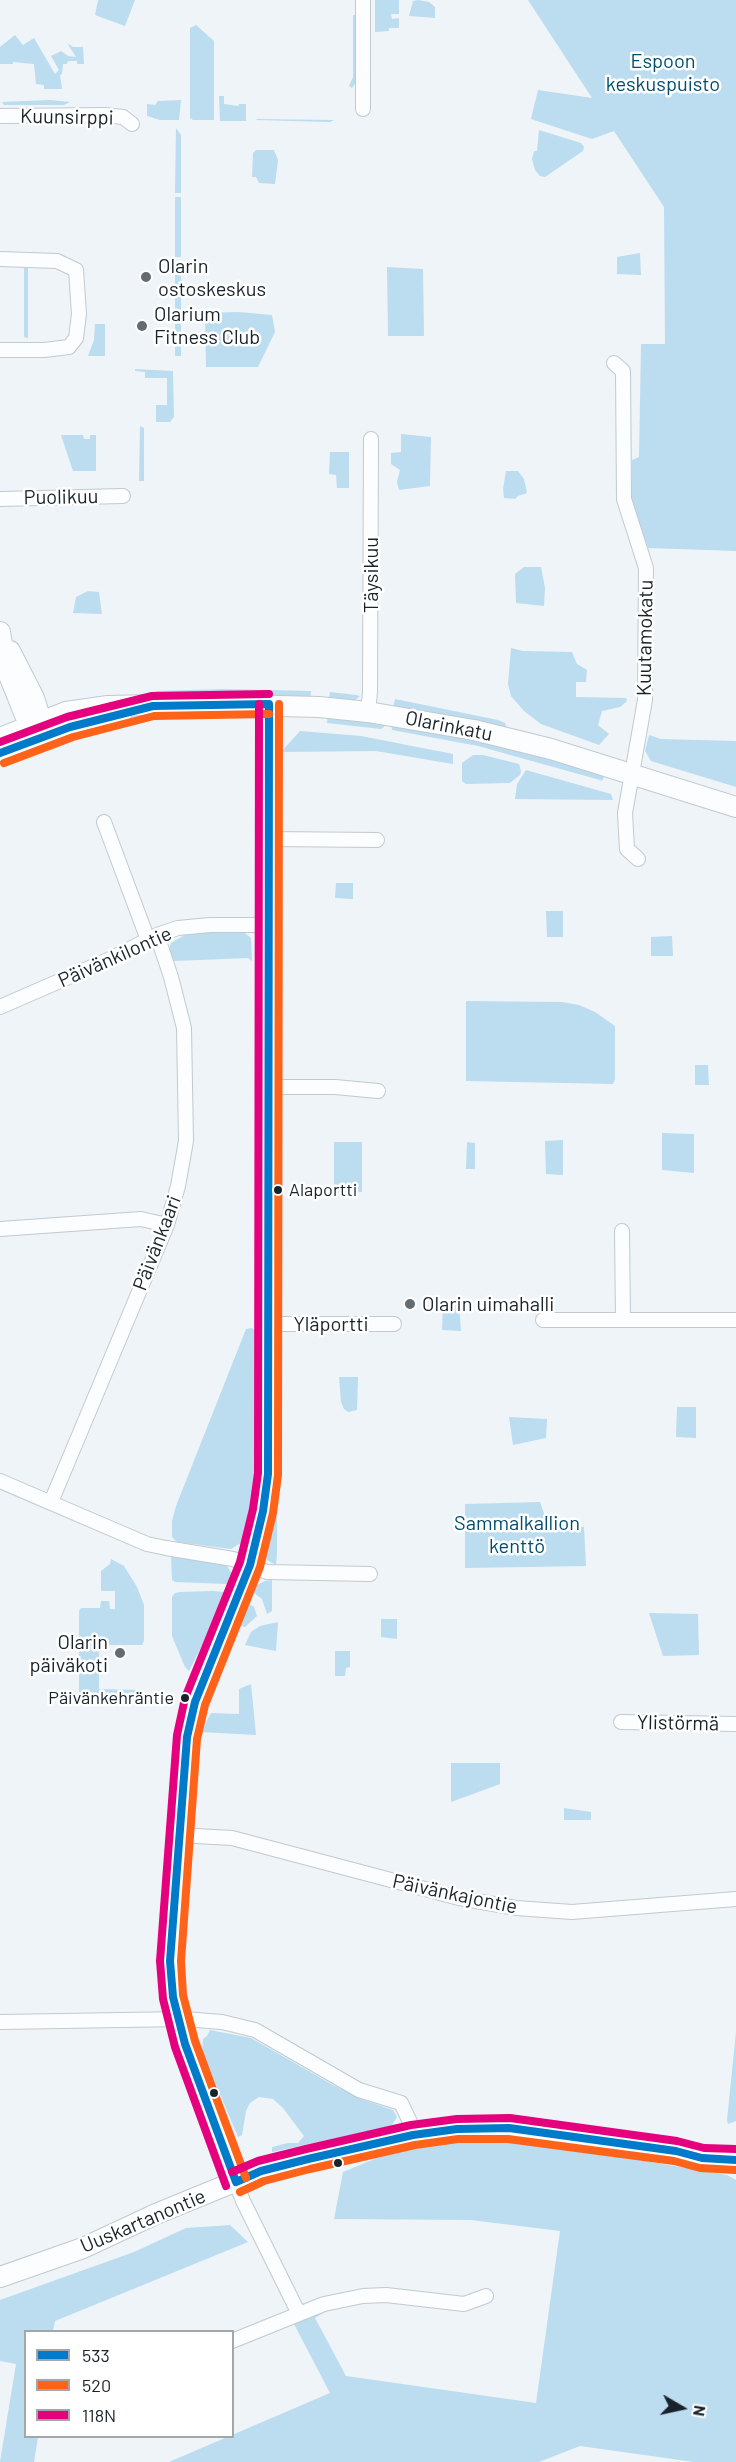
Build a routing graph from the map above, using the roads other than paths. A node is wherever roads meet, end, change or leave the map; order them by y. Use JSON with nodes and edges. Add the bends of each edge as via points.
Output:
{"nodes":[{"id":1,"x":363,"y":0,"type":"edge"},
{"id":2,"x":363,"y":109,"type":"dead end"},
{"id":3,"x":0,"y":116,"type":"edge"},
{"id":4,"x":132,"y":124,"type":"dead end"},
{"id":5,"x":0,"y":259,"type":"edge"},
{"id":6,"x":0,"y":350,"type":"edge"},
{"id":7,"x":614,"y":363,"type":"dead end"},
{"id":8,"x":371,"y":439,"type":"dead end"},
{"id":9,"x":123,"y":496,"type":"dead end"},
{"id":10,"x":0,"y":499,"type":"edge"},
{"id":11,"x":1,"y":635,"type":"edge"},
{"id":12,"x":269,"y":704,"type":"junction"},
{"id":13,"x":368,"y":712,"type":"junction"},
{"id":14,"x":36,"y":728,"type":"junction"},
{"id":15,"x":0,"y":738,"type":"edge"},
{"id":16,"x":0,"y":753,"type":"edge"},
{"id":17,"x":632,"y":774,"type":"junction"},
{"id":18,"x":736,"y":807,"type":"edge"},
{"id":19,"x":104,"y":822,"type":"dead end"},
{"id":20,"x":270,"y":839,"type":"junction"},
{"id":21,"x":377,"y":840,"type":"dead end"},
{"id":22,"x":638,"y":859,"type":"dead end"},
{"id":23,"x":269,"y":925,"type":"junction"},
{"id":24,"x":152,"y":938,"type":"junction"},
{"id":25,"x":0,"y":1007,"type":"edge"},
{"id":26,"x":269,"y":1087,"type":"junction"},
{"id":27,"x":378,"y":1091,"type":"dead end"},
{"id":28,"x":167,"y":1225,"type":"junction"},
{"id":29,"x":0,"y":1228,"type":"edge"},
{"id":30,"x":622,"y":1231,"type":"dead end"},
{"id":31,"x":543,"y":1320,"type":"dead end"},
{"id":32,"x":623,"y":1320,"type":"junction"},
{"id":33,"x":736,"y":1320,"type":"edge"},
{"id":34,"x":269,"y":1324,"type":"junction"},
{"id":35,"x":394,"y":1324,"type":"dead end"},
{"id":36,"x":0,"y":1481,"type":"edge"},
{"id":37,"x":51,"y":1502,"type":"junction"},
{"id":38,"x":250,"y":1565,"type":"junction"},
{"id":39,"x":370,"y":1574,"type":"dead end"},
{"id":40,"x":621,"y":1722,"type":"dead end"},
{"id":41,"x":736,"y":1724,"type":"edge"},
{"id":42,"x":178,"y":1835,"type":"junction"},
{"id":43,"x":736,"y":1899,"type":"edge"},
{"id":44,"x":178,"y":2020,"type":"junction"},
{"id":45,"x":0,"y":2022,"type":"edge"},
{"id":46,"x":413,"y":2135,"type":"junction"},
{"id":47,"x":736,"y":2146,"type":"edge"},
{"id":48,"x":676,"y":2151,"type":"junction"},
{"id":49,"x":736,"y":2160,"type":"edge"},
{"id":50,"x":236,"y":2182,"type":"junction"},
{"id":51,"x":0,"y":2277,"type":"edge"},
{"id":52,"x":486,"y":2296,"type":"dead end"},
{"id":53,"x":299,"y":2314,"type":"junction"},
{"id":54,"x":234,"y":2340,"type":"edge"}],
"edges":[{"from":1,"to":2,"type":"street"},
{"from":3,"to":4,"type":"street","name":"Kuunsirppi","via":[[105,115],[123,117]]},
{"from":5,"to":6,"type":"street","via":[[57,261],[76,270],[79,314],[76,338],[69,347]]},
{"from":7,"to":17,"type":"street","name":"Kuutamokatu","via":[[623,371],[624,499],[646,568],[645,700]]},
{"from":8,"to":13,"type":"street","name":"Täysikuu"},
{"from":9,"to":10,"type":"street","name":"Puolikuu"},
{"from":11,"to":14,"type":"main road","via":[[6,668]]},
{"from":12,"to":13,"type":"main road","name":"Olarinkatu"},
{"from":12,"to":14,"type":"main road","name":"Olarinkatu","via":[[153,706],[70,727]]},
{"from":12,"to":20,"type":"street"},
{"from":13,"to":17,"type":"main road","name":"Olarinkatu","via":[[474,730]]},
{"from":14,"to":15,"type":"main road","name":"Olarinkatu"},
{"from":14,"to":16,"type":"main road","name":"Olarinkatu"},
{"from":17,"to":18,"type":"main road","name":"Olarinkatu"},
{"from":17,"to":22,"type":"street","name":"Kuutamokatu","via":[[626,813],[627,849]]},
{"from":19,"to":24,"type":"street","name":"Päivänkaari"},
{"from":20,"to":21,"type":"street"},
{"from":20,"to":23,"type":"street"},
{"from":23,"to":24,"type":"street","name":"Päivänkilontie","via":[[193,926]]},
{"from":23,"to":26,"type":"street"},
{"from":24,"to":25,"type":"street","name":"Päivänkilontie"},
{"from":24,"to":28,"type":"street","name":"Päivänkaari","via":[[171,977],[184,1028],[186,1060],[186,1141]]},
{"from":26,"to":27,"type":"street"},
{"from":26,"to":34,"type":"street"},
{"from":28,"to":29,"type":"street","via":[[141,1219]]},
{"from":28,"to":37,"type":"street","name":"Päivänkaari"},
{"from":30,"to":32,"type":"street"},
{"from":31,"to":32,"type":"street"},
{"from":32,"to":33,"type":"street"},
{"from":34,"to":35,"type":"street","name":"Yläportti"},
{"from":34,"to":38,"type":"street","via":[[268,1474]]},
{"from":36,"to":37,"type":"street"},
{"from":37,"to":38,"type":"street","via":[[147,1544],[221,1556]]},
{"from":38,"to":39,"type":"street","via":[[278,1573]]},
{"from":38,"to":42,"type":"street","via":[[191,1718]]},
{"from":40,"to":41,"type":"street","name":"Ylistörmä"},
{"from":42,"to":43,"type":"street","name":"Päivänkajontie","via":[[232,1838],[459,1898],[516,1908],[583,1911]]},
{"from":42,"to":44,"type":"street","via":[[170,1961]]},
{"from":44,"to":45,"type":"street"},
{"from":44,"to":46,"type":"street","via":[[222,2022],[255,2030],[359,2090],[401,2103]]},
{"from":44,"to":50,"type":"street"},
{"from":46,"to":48,"type":"main road","name":"Uuskartanontie","via":[[509,2128]]},
{"from":46,"to":50,"type":"main road","name":"Uuskartanontie","via":[[298,2161]]},
{"from":47,"to":48,"type":"main road","name":"Uuskartanontie"},
{"from":48,"to":49,"type":"main road","name":"Uuskartanontie","via":[[702,2158]]},
{"from":50,"to":51,"type":"main road","name":"Uuskartanontie","via":[[82,2248]]},
{"from":50,"to":53,"type":"street"},
{"from":52,"to":53,"type":"street","via":[[464,2304],[363,2296]]},
{"from":53,"to":54,"type":"street"}]}
